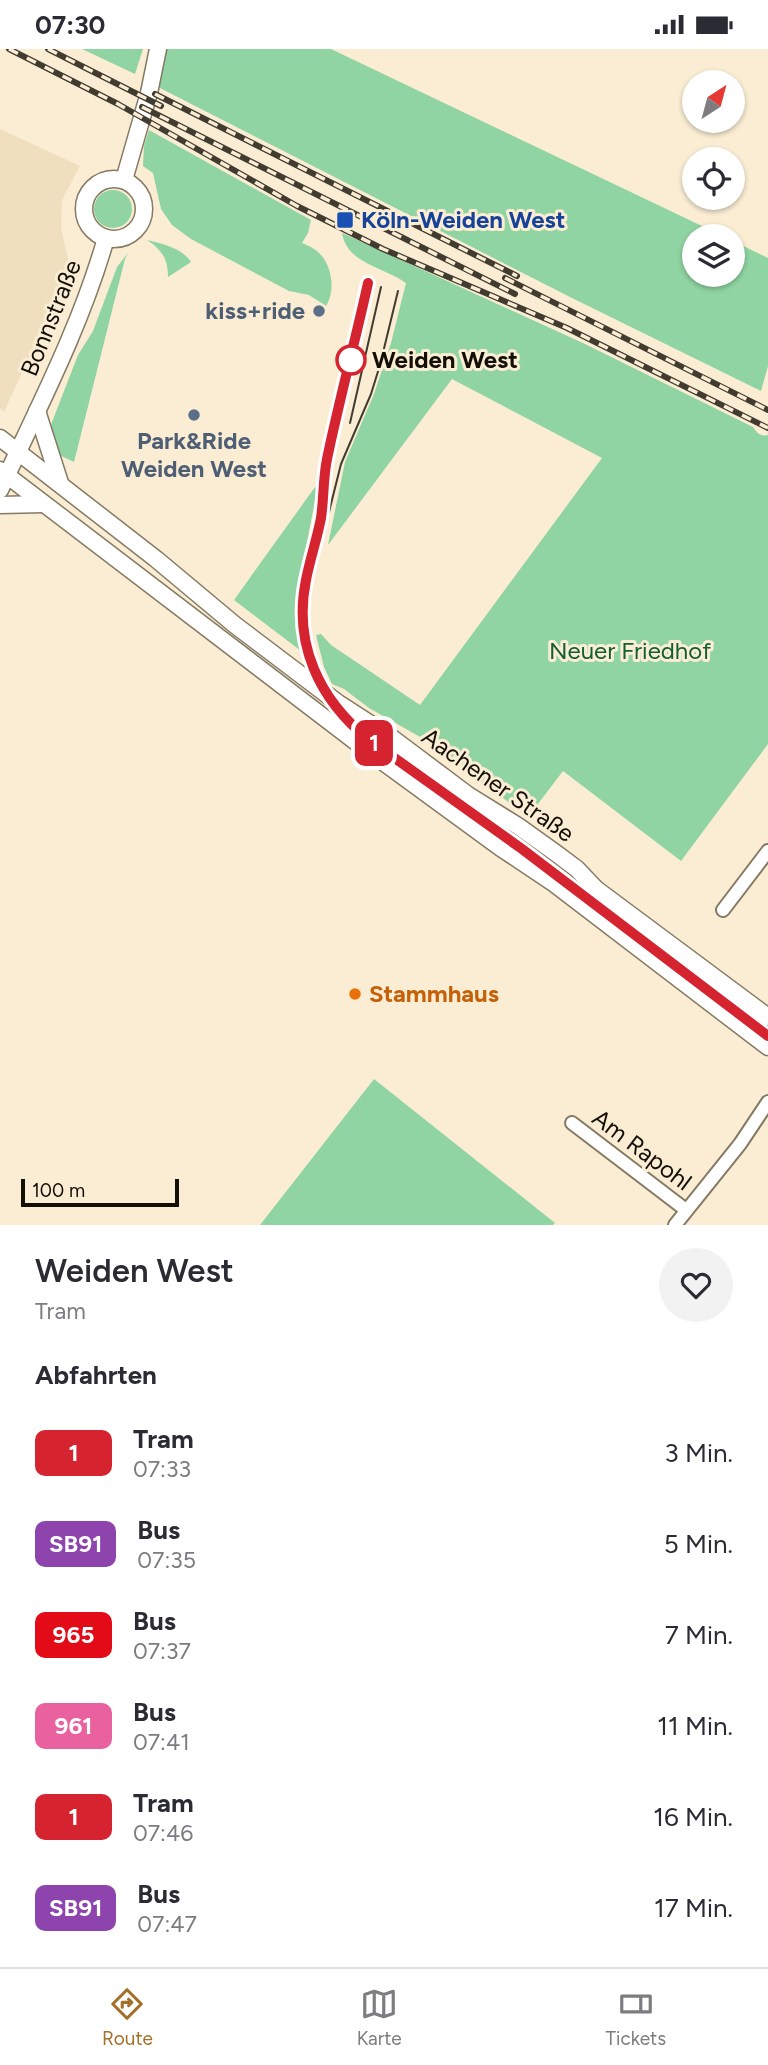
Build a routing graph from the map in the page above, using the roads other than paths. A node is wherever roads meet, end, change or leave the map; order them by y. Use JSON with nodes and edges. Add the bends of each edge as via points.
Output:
{"nodes":[{"id":1,"x":158,"y":49,"type":"edge"},
{"id":2,"x":124,"y":180,"type":"junction"},
{"id":3,"x":106,"y":238,"type":"junction"},
{"id":4,"x":37,"y":411,"type":"junction"},
{"id":5,"x":0,"y":438,"type":"edge"},
{"id":6,"x":18,"y":452,"type":"junction"},
{"id":7,"x":2,"y":478,"type":"edge"},
{"id":8,"x":60,"y":483,"type":"junction"},
{"id":9,"x":44,"y":504,"type":"junction"},
{"id":10,"x":0,"y":505,"type":"edge"},
{"id":11,"x":768,"y":851,"type":"edge"},
{"id":12,"x":567,"y":862,"type":"junction"},
{"id":13,"x":530,"y":867,"type":"junction"},
{"id":14,"x":723,"y":911,"type":"dead end"},
{"id":15,"x":768,"y":1017,"type":"edge"},
{"id":16,"x":768,"y":1047,"type":"edge"},
{"id":17,"x":768,"y":1102,"type":"edge"},
{"id":18,"x":572,"y":1123,"type":"dead end"},
{"id":19,"x":686,"y":1210,"type":"junction"},
{"id":20,"x":675,"y":1225,"type":"edge"}],
"edges":[{"from":1,"to":2,"type":"main road"},
{"from":2,"to":3,"type":"main road","via":[[133,185],[144,204],[141,224],[126,237]]},
{"from":2,"to":3,"type":"main road","via":[[95,185],[85,202],[89,226]]},
{"from":3,"to":4,"type":"main road","name":"Bonnstraße","via":[[87,296]]},
{"from":4,"to":6,"type":"main road","name":"Bonnstraße"},
{"from":4,"to":8,"type":"main road"},
{"from":5,"to":6,"type":"main road","name":"Aachener Straße"},
{"from":6,"to":7,"type":"main road","name":"Bonnstraße"},
{"from":6,"to":8,"type":"main road","name":"Aachener Straße"},
{"from":7,"to":9,"type":"main road","name":"Aachener Straße"},
{"from":8,"to":12,"type":"main road","name":"Aachener Straße","via":[[338,703]]},
{"from":9,"to":10,"type":"main road"},
{"from":9,"to":13,"type":"main road","name":"Aachener Straße","via":[[360,745]]},
{"from":11,"to":14,"type":"street"},
{"from":12,"to":13,"type":"main road","via":[[533,851],[527,858]]},
{"from":12,"to":15,"type":"main road","name":"Aachener Straße","via":[[596,889]]},
{"from":13,"to":16,"type":"main road","name":"Aachener Straße"},
{"from":17,"to":19,"type":"street","name":"Am Rapohl"},
{"from":18,"to":19,"type":"street","name":"Am Rapohl"},
{"from":19,"to":20,"type":"street","name":"Am Rapohl"}]}
